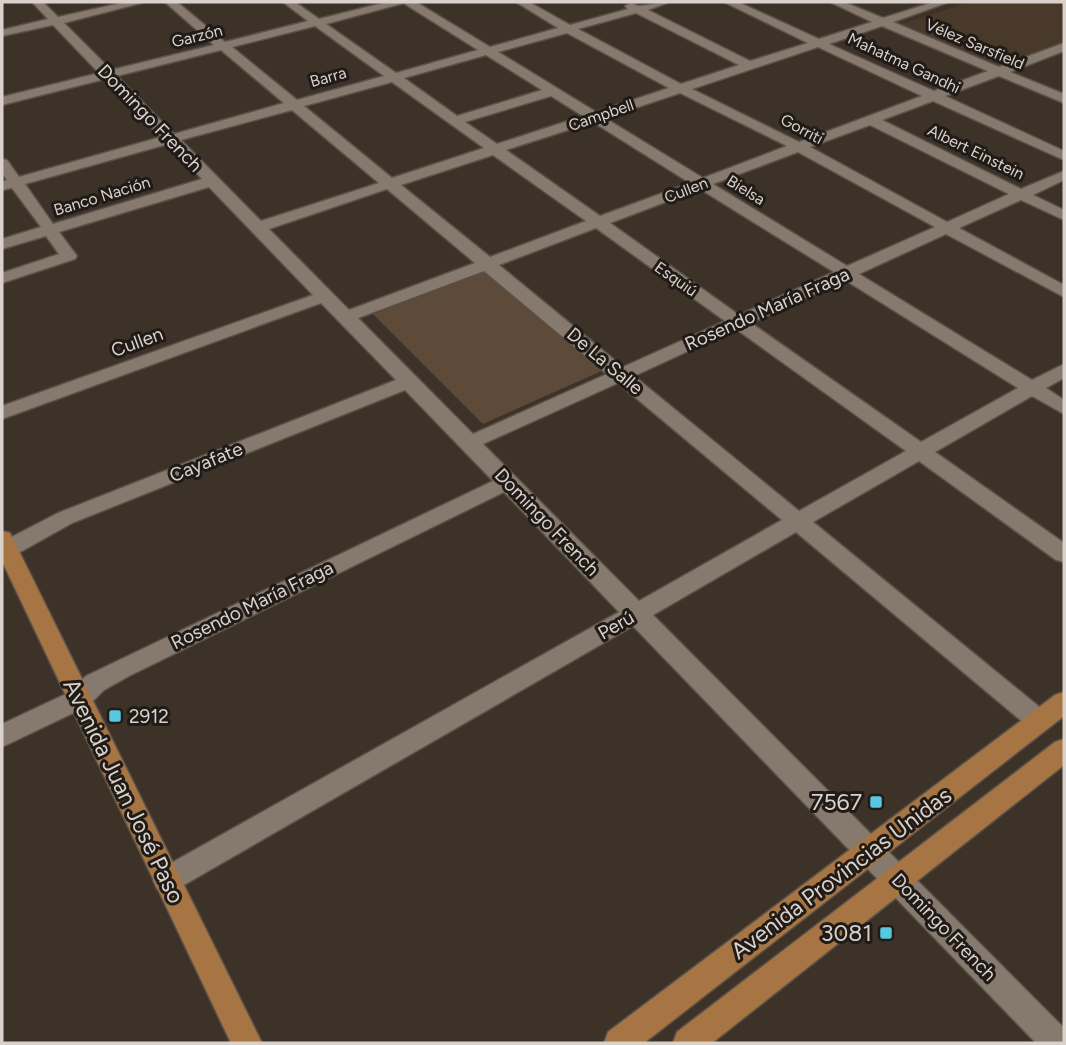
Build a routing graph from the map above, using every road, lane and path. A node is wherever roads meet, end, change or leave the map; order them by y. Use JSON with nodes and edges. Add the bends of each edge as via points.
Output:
{"nodes":[{"id":1,"x":37,"y":2,"type":"edge"},
{"id":2,"x":140,"y":2,"type":"edge"},
{"id":3,"x":170,"y":2,"type":"edge"},
{"id":4,"x":288,"y":2,"type":"edge"},
{"id":5,"x":399,"y":2,"type":"edge"},
{"id":6,"x":409,"y":2,"type":"edge"},
{"id":7,"x":521,"y":2,"type":"edge"},
{"id":8,"x":622,"y":2,"type":"edge"},
{"id":9,"x":664,"y":2,"type":"edge"},
{"id":10,"x":729,"y":2,"type":"edge"},
{"id":11,"x":835,"y":2,"type":"edge"},
{"id":12,"x":904,"y":2,"type":"edge"},
{"id":13,"x":944,"y":2,"type":"edge"},
{"id":14,"x":637,"y":9,"type":"junction"},
{"id":15,"x":864,"y":14,"type":"junction"},
{"id":16,"x":55,"y":21,"type":"junction"},
{"id":17,"x":317,"y":22,"type":"junction"},
{"id":18,"x":883,"y":22,"type":"junction"},
{"id":19,"x":569,"y":28,"type":"junction"},
{"id":20,"x":2,"y":33,"type":"edge"},
{"id":21,"x":818,"y":43,"type":"junction"},
{"id":22,"x":223,"y":46,"type":"junction"},
{"id":23,"x":1061,"y":50,"type":"edge"},
{"id":24,"x":488,"y":51,"type":"junction"},
{"id":25,"x":748,"y":65,"type":"junction"},
{"id":26,"x":1000,"y":72,"type":"junction"},
{"id":27,"x":108,"y":75,"type":"junction"},
{"id":28,"x":391,"y":78,"type":"junction"},
{"id":29,"x":681,"y":87,"type":"junction"},
{"id":30,"x":553,"y":91,"type":"junction"},
{"id":31,"x":934,"y":96,"type":"junction"},
{"id":32,"x":1064,"y":99,"type":"edge"},
{"id":33,"x":2,"y":101,"type":"edge"},
{"id":34,"x":295,"y":105,"type":"junction"},
{"id":35,"x":595,"y":117,"type":"junction"},
{"id":36,"x":871,"y":120,"type":"junction"},
{"id":37,"x":453,"y":121,"type":"junction"},
{"id":38,"x":171,"y":139,"type":"junction"},
{"id":39,"x":799,"y":147,"type":"junction"},
{"id":40,"x":494,"y":151,"type":"junction"},
{"id":41,"x":1064,"y":156,"type":"edge"},
{"id":42,"x":2,"y":163,"type":"edge"},
{"id":43,"x":1064,"y":175,"type":"edge"},
{"id":44,"x":212,"y":181,"type":"junction"},
{"id":45,"x":702,"y":183,"type":"junction"},
{"id":46,"x":9,"y":184,"type":"edge"},
{"id":47,"x":391,"y":184,"type":"junction"},
{"id":48,"x":1021,"y":194,"type":"junction"},
{"id":49,"x":1064,"y":216,"type":"edge"},
{"id":50,"x":597,"y":223,"type":"junction"},
{"id":51,"x":258,"y":228,"type":"junction"},
{"id":52,"x":946,"y":228,"type":"junction"},
{"id":53,"x":50,"y":230,"type":"junction"},
{"id":54,"x":2,"y":244,"type":"edge"},
{"id":55,"x":487,"y":264,"type":"junction"},
{"id":56,"x":846,"y":273,"type":"junction"},
{"id":57,"x":2,"y":278,"type":"edge"},
{"id":58,"x":1064,"y":292,"type":"edge"},
{"id":59,"x":326,"y":296,"type":"junction"},
{"id":60,"x":346,"y":317,"type":"junction"},
{"id":61,"x":737,"y":322,"type":"junction"},
{"id":62,"x":1064,"y":370,"type":"edge"},
{"id":63,"x":621,"y":374,"type":"junction"},
{"id":64,"x":409,"y":382,"type":"junction"},
{"id":65,"x":1032,"y":388,"type":"junction"},
{"id":66,"x":1064,"y":408,"type":"edge"},
{"id":67,"x":2,"y":413,"type":"edge"},
{"id":68,"x":469,"y":443,"type":"junction"},
{"id":69,"x":920,"y":452,"type":"junction"},
{"id":70,"x":508,"y":482,"type":"junction"},
{"id":71,"x":798,"y":521,"type":"junction"},
{"id":72,"x":4,"y":544,"type":"edge"},
{"id":73,"x":1064,"y":554,"type":"edge"},
{"id":74,"x":636,"y":613,"type":"junction"},
{"id":75,"x":79,"y":699,"type":"junction"},
{"id":76,"x":1064,"y":702,"type":"edge"},
{"id":77,"x":1039,"y":721,"type":"junction"},
{"id":78,"x":2,"y":736,"type":"edge"},
{"id":79,"x":1064,"y":750,"type":"edge"},
{"id":80,"x":869,"y":851,"type":"junction"},
{"id":81,"x":167,"y":880,"type":"junction"},
{"id":82,"x":897,"y":880,"type":"junction"},
{"id":83,"x":247,"y":1043,"type":"edge"},
{"id":84,"x":619,"y":1043,"type":"edge"},
{"id":85,"x":688,"y":1043,"type":"edge"},
{"id":86,"x":1058,"y":1043,"type":"edge"}],
"edges":[{"from":1,"to":16,"type":"street","name":"Domingo French"},
{"from":2,"to":16,"type":"street"},
{"from":3,"to":22,"type":"street","name":"De La Salle"},
{"from":4,"to":17,"type":"street","name":"Esquiú"},
{"from":5,"to":17,"type":"street","name":"Garzón"},
{"from":6,"to":24,"type":"street","name":"Bielsa"},
{"from":7,"to":19,"type":"street","name":"Gorriti"},
{"from":8,"to":14,"type":"street"},
{"from":9,"to":14,"type":"street","name":"Barra"},
{"from":10,"to":21,"type":"street","name":"Mahatma Gandhi"},
{"from":11,"to":15,"type":"street","name":"Vélez Sarsfield"},
{"from":12,"to":15,"type":"street"},
{"from":13,"to":18,"type":"street","name":"Campbell"},
{"from":14,"to":19,"type":"street","name":"Barra"},
{"from":14,"to":25,"type":"street"},
{"from":15,"to":18,"type":"street","name":"Vélez Sarsfield"},
{"from":16,"to":20,"type":"street"},
{"from":16,"to":27,"type":"street","name":"Domingo French"},
{"from":17,"to":22,"type":"street","name":"Garzón"},
{"from":17,"to":28,"type":"street","name":"Esquiú"},
{"from":18,"to":21,"type":"street","name":"Campbell"},
{"from":18,"to":26,"type":"street","name":"Vélez Sarsfield"},
{"from":19,"to":24,"type":"street","name":"Barra"},
{"from":19,"to":29,"type":"street","name":"Gorriti"},
{"from":21,"to":25,"type":"street","name":"Campbell"},
{"from":21,"to":31,"type":"street","name":"Mahatma Gandhi"},
{"from":22,"to":27,"type":"street","name":"Garzón"},
{"from":22,"to":34,"type":"street","name":"De La Salle"},
{"from":23,"to":26,"type":"street","name":"Cullen"},
{"from":24,"to":28,"type":"street","name":"Barra"},
{"from":24,"to":30,"type":"street","name":"Bielsa"},
{"from":25,"to":29,"type":"street","name":"Campbell"},
{"from":26,"to":31,"type":"street","name":"Cullen"},
{"from":26,"to":32,"type":"street","name":"Vélez Sarsfield"},
{"from":27,"to":33,"type":"street","name":"Garzón"},
{"from":27,"to":38,"type":"street","name":"Domingo French"},
{"from":28,"to":34,"type":"street","name":"Barra"},
{"from":28,"to":37,"type":"street","name":"Esquiú"},
{"from":29,"to":35,"type":"street","name":"Campbell"},
{"from":29,"to":39,"type":"street","name":"Gorriti"},
{"from":30,"to":35,"type":"street","name":"Bielsa"},
{"from":30,"to":37,"type":"street"},
{"from":31,"to":36,"type":"street","name":"Cullen"},
{"from":31,"to":41,"type":"street","name":"Mahatma Gandhi"},
{"from":34,"to":38,"type":"street","name":"Barra"},
{"from":34,"to":47,"type":"street","name":"De La Salle"},
{"from":35,"to":40,"type":"street","name":"Campbell"},
{"from":35,"to":45,"type":"street","name":"Bielsa"},
{"from":36,"to":39,"type":"street","name":"Cullen"},
{"from":36,"to":48,"type":"street","name":"Albert Einstein"},
{"from":37,"to":40,"type":"street","name":"Esquiú"},
{"from":38,"to":44,"type":"street","name":"Domingo French"},
{"from":38,"to":46,"type":"street","name":"Barra"},
{"from":39,"to":45,"type":"street","name":"Cullen"},
{"from":39,"to":52,"type":"street","name":"Gorriti"},
{"from":40,"to":47,"type":"street","name":"Campbell"},
{"from":40,"to":50,"type":"street","name":"Esquiú"},
{"from":42,"to":46,"type":"street"},
{"from":43,"to":48,"type":"street","name":"Rosendo María Fraga"},
{"from":44,"to":51,"type":"street","name":"Domingo French"},
{"from":44,"to":53,"type":"street","name":"Banco Nación"},
{"from":45,"to":50,"type":"street","name":"Cullen"},
{"from":45,"to":56,"type":"street","name":"Bielsa"},
{"from":46,"to":53,"type":"street"},
{"from":47,"to":51,"type":"street","name":"Campbell"},
{"from":47,"to":55,"type":"street","name":"De La Salle"},
{"from":48,"to":49,"type":"street","name":"Albert Einstein"},
{"from":48,"to":52,"type":"street","name":"Rosendo María Fraga"},
{"from":50,"to":55,"type":"street","name":"Cullen"},
{"from":50,"to":61,"type":"street","name":"Esquiú"},
{"from":51,"to":59,"type":"street","name":"Domingo French"},
{"from":52,"to":56,"type":"street","name":"Rosendo María Fraga"},
{"from":52,"to":58,"type":"street","name":"Gorriti"},
{"from":53,"to":54,"type":"street","name":"Banco Nación"},
{"from":53,"to":57,"type":"street","via":[[69,256]]},
{"from":55,"to":60,"type":"street","name":"Cullen"},
{"from":55,"to":63,"type":"street","name":"De La Salle"},
{"from":56,"to":61,"type":"street","name":"Rosendo María Fraga"},
{"from":56,"to":65,"type":"street","name":"Bielsa"},
{"from":59,"to":60,"type":"street","name":"Domingo French"},
{"from":59,"to":67,"type":"street","name":"Cullen"},
{"from":60,"to":64,"type":"street","name":"Domingo French"},
{"from":61,"to":63,"type":"street","name":"Rosendo María Fraga"},
{"from":61,"to":69,"type":"street","name":"Esquiú"},
{"from":62,"to":65,"type":"street","name":"Perú"},
{"from":63,"to":68,"type":"street","name":"Rosendo María Fraga"},
{"from":63,"to":71,"type":"street","name":"De La Salle"},
{"from":64,"to":68,"type":"street","name":"Domingo French"},
{"from":64,"to":72,"type":"street","name":"Cayafate"},
{"from":65,"to":66,"type":"street","name":"Bielsa"},
{"from":65,"to":69,"type":"street","name":"Perú"},
{"from":68,"to":70,"type":"street","name":"Domingo French"},
{"from":69,"to":71,"type":"street","name":"Perú"},
{"from":69,"to":73,"type":"street","name":"Esquiú"},
{"from":70,"to":74,"type":"street","name":"Domingo French"},
{"from":70,"to":75,"type":"street","name":"Rosendo María Fraga","via":[[121,668]]},
{"from":71,"to":74,"type":"street","name":"Perú"},
{"from":71,"to":77,"type":"street","name":"De La Salle"},
{"from":72,"to":75,"type":"main road","name":"Avenida Juan José Paso"},
{"from":74,"to":80,"type":"street","name":"Domingo French"},
{"from":74,"to":81,"type":"street","name":"Perú"},
{"from":75,"to":78,"type":"street","name":"Rosendo María Fraga"},
{"from":75,"to":81,"type":"main road","name":"Avenida Juan José Paso"},
{"from":76,"to":77,"type":"main road","name":"Avenida Provincias Unidas"},
{"from":77,"to":80,"type":"main road","name":"Avenida Provincias Unidas"},
{"from":79,"to":82,"type":"main road","name":"Avenida Provincias Unidas"},
{"from":80,"to":82,"type":"street","name":"Domingo French"},
{"from":80,"to":84,"type":"main road","name":"Avenida Provincias Unidas"},
{"from":81,"to":83,"type":"main road","name":"Avenida Juan José Paso"},
{"from":82,"to":85,"type":"main road","name":"Avenida Provincias Unidas"},
{"from":82,"to":86,"type":"street","name":"Domingo French"}]}
